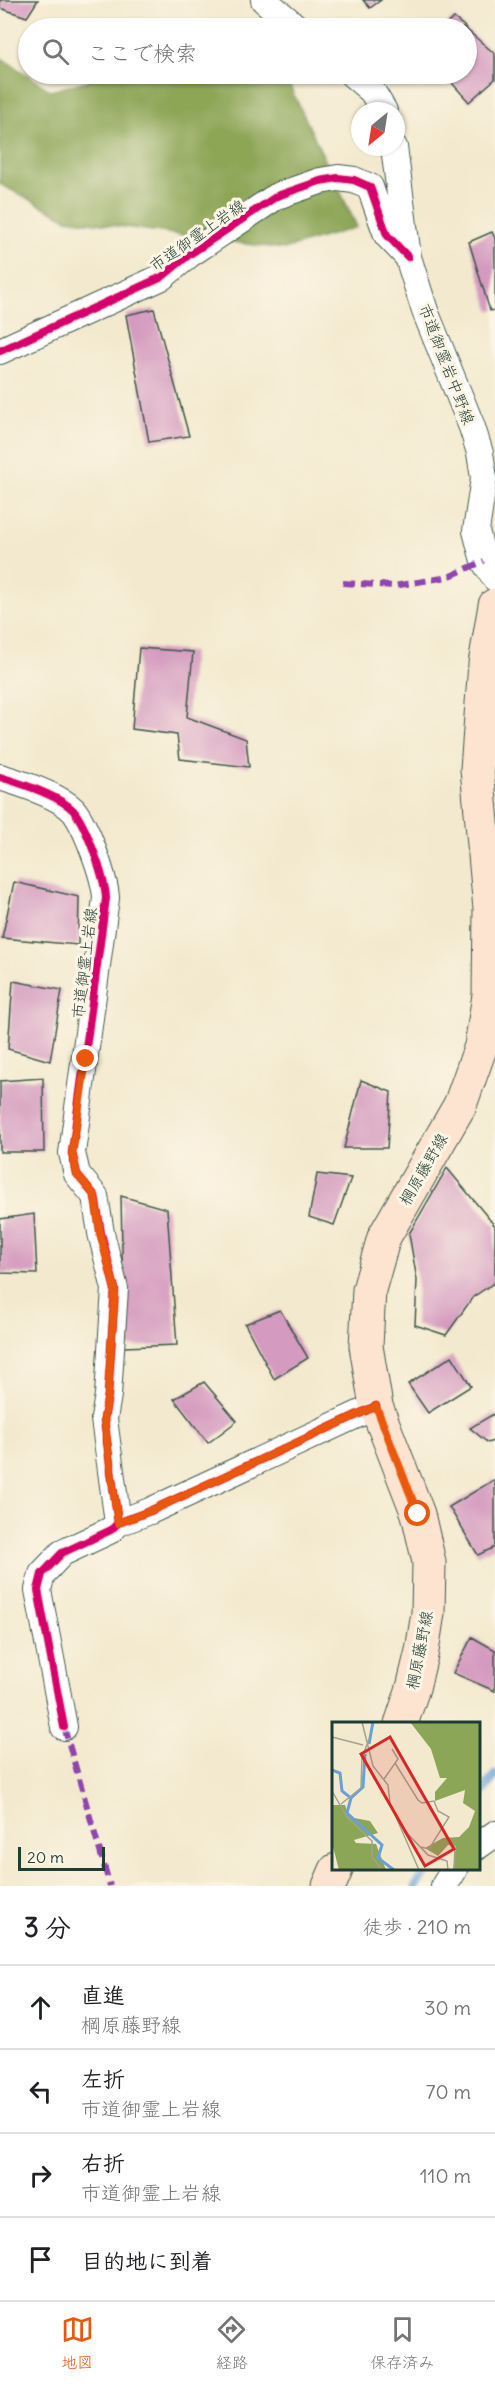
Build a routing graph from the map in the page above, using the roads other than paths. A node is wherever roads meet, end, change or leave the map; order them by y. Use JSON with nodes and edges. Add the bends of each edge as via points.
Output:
{"nodes":[{"id":1,"x":264,"y":0,"type":"edge"},
{"id":2,"x":285,"y":18,"type":"edge"},
{"id":3,"x":364,"y":84,"type":"edge"},
{"id":4,"x":379,"y":102,"type":"edge"},
{"id":5,"x":395,"y":156,"type":"edge"},
{"id":6,"x":408,"y":257,"type":"junction"},
{"id":7,"x":0,"y":351,"type":"edge"},
{"id":8,"x":495,"y":578,"type":"edge"},
{"id":9,"x":495,"y":605,"type":"edge"},
{"id":10,"x":0,"y":777,"type":"edge"},
{"id":11,"x":376,"y":1406,"type":"junction"},
{"id":12,"x":118,"y":1523,"type":"junction"},
{"id":13,"x":402,"y":1722,"type":"edge"},
{"id":14,"x":64,"y":1727,"type":"dead end"},
{"id":15,"x":495,"y":1834,"type":"edge"},
{"id":16,"x":480,"y":1845,"type":"edge"},
{"id":17,"x":335,"y":1871,"type":"edge"},
{"id":18,"x":453,"y":1871,"type":"edge"},
{"id":19,"x":329,"y":1886,"type":"edge"},
{"id":20,"x":444,"y":1886,"type":"edge"}],
"edges":[{"from":1,"to":2,"type":"street"},
{"from":3,"to":4,"type":"street"},
{"from":5,"to":6,"type":"street","name":"市道御霊岩中野線"},
{"from":6,"to":7,"type":"street","name":"市道御霊上岩線","via":[[387,235],[370,187],[346,179],[320,182],[277,196],[162,277]]},
{"from":6,"to":8,"type":"street","name":"市道御霊岩中野線","via":[[480,453],[484,478],[476,531],[484,561]]},
{"from":9,"to":11,"type":"main road","name":"棡原藤野線","via":[[485,664],[477,770],[490,909],[489,995],[481,1046],[460,1105],[384,1237],[369,1290],[366,1346]]},
{"from":10,"to":12,"type":"street","name":"市道御霊上岩線","via":[[52,797],[72,810],[106,885],[72,1153],[77,1174],[95,1196],[115,1289],[104,1419]]},
{"from":11,"to":12,"type":"street"},
{"from":11,"to":13,"type":"main road","name":"棡原藤野線","via":[[418,1514],[429,1562],[422,1652]]},
{"from":12,"to":14,"type":"street","via":[[62,1553],[42,1574],[39,1590]]},
{"from":15,"to":16,"type":"street"},
{"from":17,"to":19,"type":"main road"},
{"from":18,"to":20,"type":"street"}]}
